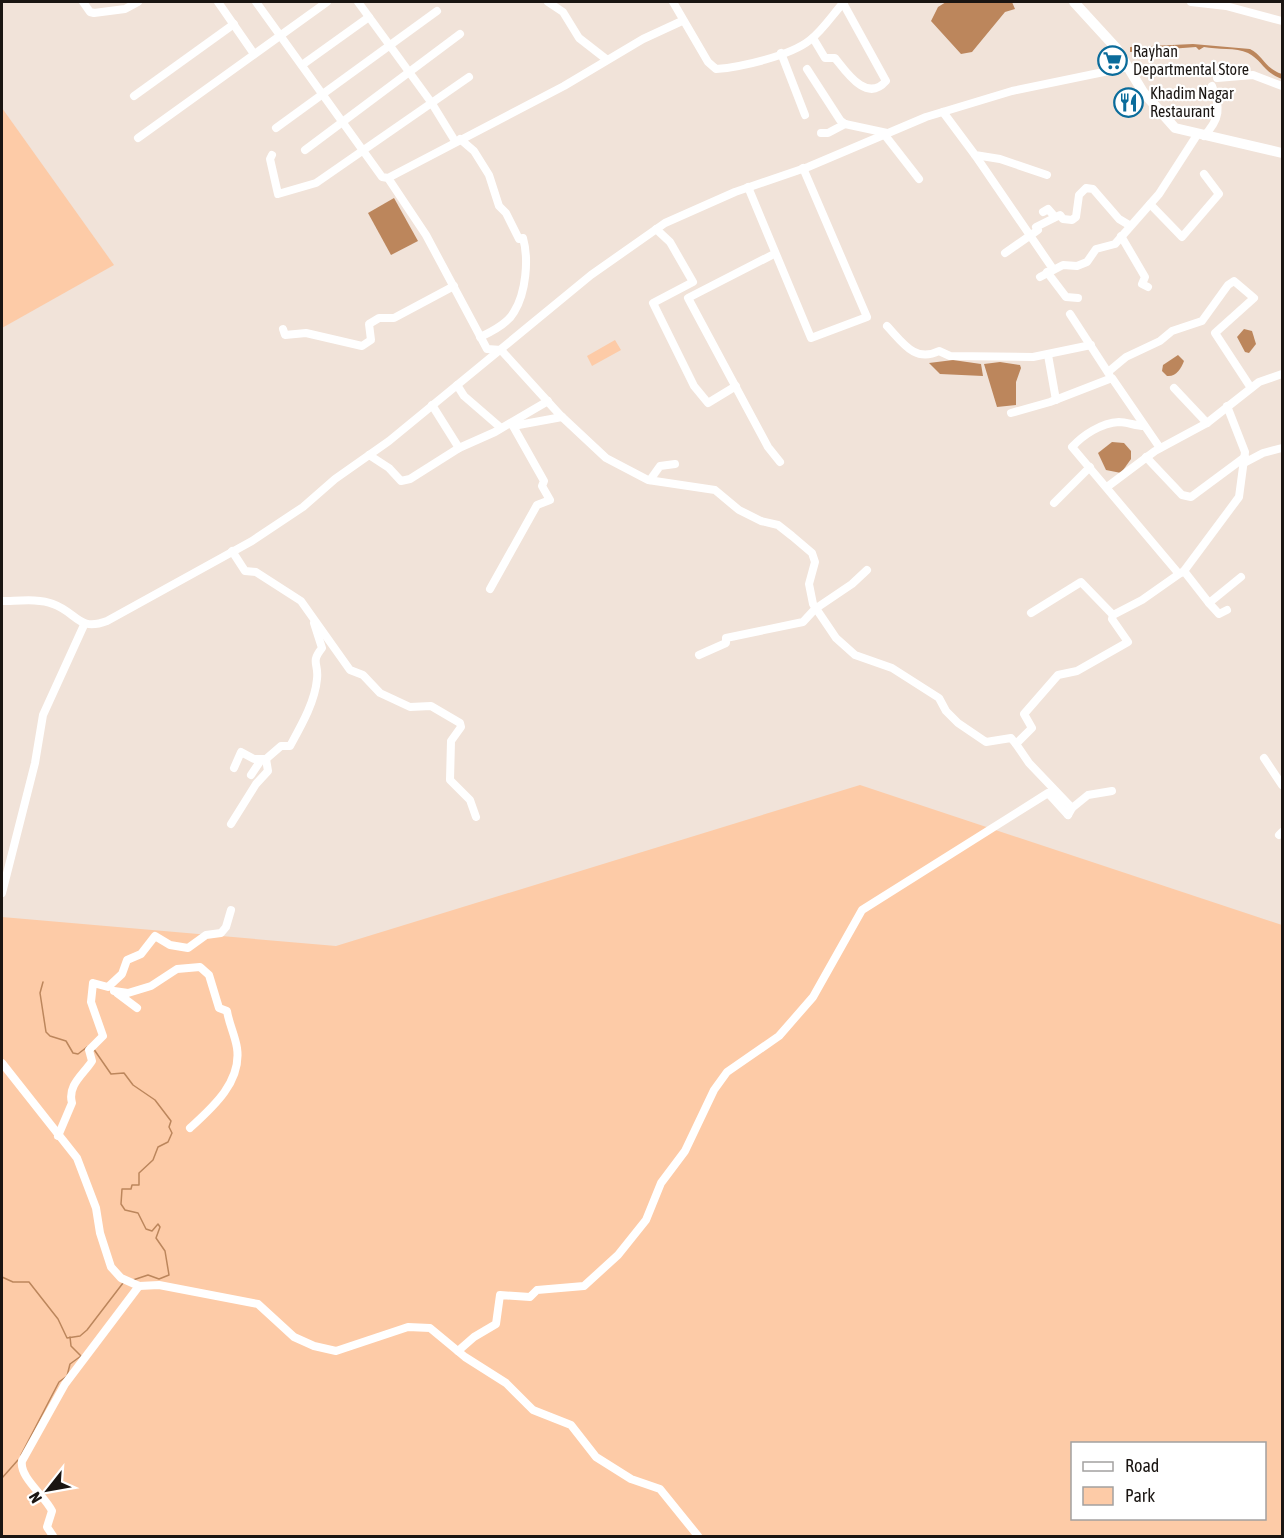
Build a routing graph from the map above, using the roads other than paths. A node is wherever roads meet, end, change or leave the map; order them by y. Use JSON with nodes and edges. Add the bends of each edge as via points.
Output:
{"nodes":[{"id":1,"x":83,"y":2,"type":"edge"},
{"id":2,"x":138,"y":2,"type":"edge"},
{"id":3,"x":218,"y":2,"type":"edge"},
{"id":4,"x":255,"y":2,"type":"edge"},
{"id":5,"x":327,"y":2,"type":"edge"},
{"id":6,"x":358,"y":2,"type":"edge"},
{"id":7,"x":548,"y":2,"type":"edge"},
{"id":8,"x":673,"y":2,"type":"edge"},
{"id":9,"x":843,"y":2,"type":"edge"},
{"id":10,"x":1074,"y":2,"type":"edge"},
{"id":11,"x":1191,"y":2,"type":"edge"},
{"id":12,"x":437,"y":11,"type":"dead end"},
{"id":13,"x":369,"y":17,"type":"junction"},
{"id":14,"x":682,"y":21,"type":"junction"},
{"id":15,"x":1282,"y":21,"type":"edge"},
{"id":16,"x":234,"y":24,"type":"junction"},
{"id":17,"x":460,"y":34,"type":"dead end"},
{"id":18,"x":280,"y":35,"type":"junction"},
{"id":19,"x":813,"y":38,"type":"junction"},
{"id":20,"x":388,"y":46,"type":"junction"},
{"id":21,"x":781,"y":53,"type":"junction"},
{"id":22,"x":254,"y":54,"type":"junction"},
{"id":23,"x":606,"y":59,"type":"junction"},
{"id":24,"x":1126,"y":64,"type":"junction"},
{"id":25,"x":302,"y":65,"type":"junction"},
{"id":26,"x":807,"y":69,"type":"dead end"},
{"id":27,"x":410,"y":73,"type":"junction"},
{"id":28,"x":469,"y":77,"type":"dead end"},
{"id":29,"x":1217,"y":78,"type":"dead end"},
{"id":30,"x":1212,"y":86,"type":"dead end"},
{"id":31,"x":1282,"y":86,"type":"edge"},
{"id":32,"x":322,"y":93,"type":"junction"},
{"id":33,"x":134,"y":96,"type":"dead end"},
{"id":34,"x":431,"y":102,"type":"junction"},
{"id":35,"x":943,"y":112,"type":"junction"},
{"id":36,"x":805,"y":116,"type":"dead end"},
{"id":37,"x":343,"y":122,"type":"junction"},
{"id":38,"x":845,"y":124,"type":"junction"},
{"id":39,"x":276,"y":128,"type":"dead end"},
{"id":40,"x":821,"y":133,"type":"dead end"},
{"id":41,"x":885,"y":134,"type":"junction"},
{"id":42,"x":1201,"y":136,"type":"junction"},
{"id":43,"x":138,"y":138,"type":"dead end"},
{"id":44,"x":457,"y":140,"type":"junction"},
{"id":45,"x":305,"y":150,"type":"dead end"},
{"id":46,"x":363,"y":150,"type":"junction"},
{"id":47,"x":1282,"y":153,"type":"edge"},
{"id":48,"x":272,"y":155,"type":"dead end"},
{"id":49,"x":975,"y":155,"type":"junction"},
{"id":50,"x":803,"y":168,"type":"junction"},
{"id":51,"x":1204,"y":174,"type":"dead end"},
{"id":52,"x":1047,"y":175,"type":"dead end"},
{"id":53,"x":388,"y":178,"type":"junction"},
{"id":54,"x":920,"y":180,"type":"dead end"},
{"id":55,"x":748,"y":187,"type":"junction"},
{"id":56,"x":1150,"y":204,"type":"junction"},
{"id":57,"x":1043,"y":212,"type":"dead end"},
{"id":58,"x":1055,"y":217,"type":"junction"},
{"id":59,"x":1129,"y":225,"type":"junction"},
{"id":60,"x":656,"y":229,"type":"junction"},
{"id":61,"x":1031,"y":235,"type":"junction"},
{"id":62,"x":1121,"y":236,"type":"junction"},
{"id":63,"x":1005,"y":253,"type":"dead end"},
{"id":64,"x":774,"y":255,"type":"junction"},
{"id":65,"x":1047,"y":273,"type":"junction"},
{"id":66,"x":454,"y":286,"type":"junction"},
{"id":67,"x":1148,"y":287,"type":"dead end"},
{"id":68,"x":1078,"y":298,"type":"dead end"},
{"id":69,"x":1070,"y":314,"type":"dead end"},
{"id":70,"x":887,"y":326,"type":"dead end"},
{"id":71,"x":283,"y":329,"type":"dead end"},
{"id":72,"x":480,"y":337,"type":"junction"},
{"id":73,"x":1091,"y":345,"type":"junction"},
{"id":74,"x":501,"y":350,"type":"junction"},
{"id":75,"x":1048,"y":355,"type":"junction"},
{"id":76,"x":1282,"y":374,"type":"edge"},
{"id":77,"x":1110,"y":375,"type":"junction"},
{"id":78,"x":457,"y":385,"type":"junction"},
{"id":79,"x":736,"y":386,"type":"junction"},
{"id":80,"x":1174,"y":388,"type":"dead end"},
{"id":81,"x":1251,"y":388,"type":"junction"},
{"id":82,"x":1056,"y":400,"type":"junction"},
{"id":83,"x":548,"y":401,"type":"junction"},
{"id":84,"x":432,"y":405,"type":"junction"},
{"id":85,"x":1227,"y":406,"type":"junction"},
{"id":86,"x":1011,"y":413,"type":"dead end"},
{"id":87,"x":562,"y":417,"type":"junction"},
{"id":88,"x":1207,"y":423,"type":"junction"},
{"id":89,"x":512,"y":425,"type":"junction"},
{"id":90,"x":1144,"y":426,"type":"junction"},
{"id":91,"x":501,"y":428,"type":"junction"},
{"id":92,"x":459,"y":448,"type":"junction"},
{"id":93,"x":1160,"y":448,"type":"junction"},
{"id":94,"x":1282,"y":448,"type":"edge"},
{"id":95,"x":369,"y":455,"type":"junction"},
{"id":96,"x":1146,"y":457,"type":"junction"},
{"id":97,"x":1244,"y":460,"type":"junction"},
{"id":98,"x":780,"y":462,"type":"dead end"},
{"id":99,"x":675,"y":464,"type":"dead end"},
{"id":100,"x":1090,"y":467,"type":"junction"},
{"id":101,"x":650,"y":480,"type":"junction"},
{"id":102,"x":1107,"y":487,"type":"junction"},
{"id":103,"x":1054,"y":503,"type":"dead end"},
{"id":104,"x":232,"y":552,"type":"junction"},
{"id":105,"x":867,"y":570,"type":"dead end"},
{"id":106,"x":1182,"y":573,"type":"junction"},
{"id":107,"x":1241,"y":577,"type":"dead end"},
{"id":108,"x":490,"y":589,"type":"dead end"},
{"id":109,"x":2,"y":601,"type":"edge"},
{"id":110,"x":1209,"y":603,"type":"junction"},
{"id":111,"x":815,"y":609,"type":"junction"},
{"id":112,"x":1227,"y":610,"type":"dead end"},
{"id":113,"x":1031,"y":613,"type":"dead end"},
{"id":114,"x":1113,"y":615,"type":"junction"},
{"id":115,"x":313,"y":619,"type":"junction"},
{"id":116,"x":84,"y":625,"type":"junction"},
{"id":117,"x":332,"y":647,"type":"junction"},
{"id":118,"x":322,"y":648,"type":"junction"},
{"id":119,"x":699,"y":655,"type":"dead end"},
{"id":120,"x":1016,"y":744,"type":"junction"},
{"id":121,"x":1264,"y":758,"type":"dead end"},
{"id":122,"x":264,"y":760,"type":"junction"},
{"id":123,"x":234,"y":768,"type":"dead end"},
{"id":124,"x":251,"y":774,"type":"dead end"},
{"id":125,"x":1282,"y":786,"type":"edge"},
{"id":126,"x":1112,"y":791,"type":"dead end"},
{"id":127,"x":1072,"y":808,"type":"junction"},
{"id":128,"x":476,"y":817,"type":"dead end"},
{"id":129,"x":231,"y":824,"type":"dead end"},
{"id":130,"x":2,"y":893,"type":"edge"},
{"id":131,"x":231,"y":910,"type":"dead end"},
{"id":132,"x":111,"y":989,"type":"junction"},
{"id":133,"x":137,"y":1008,"type":"dead end"},
{"id":134,"x":2,"y":1063,"type":"edge"},
{"id":135,"x":190,"y":1128,"type":"dead end"},
{"id":136,"x":58,"y":1136,"type":"junction"},
{"id":137,"x":139,"y":1286,"type":"junction"},
{"id":138,"x":459,"y":1351,"type":"junction"},
{"id":139,"x":54,"y":1536,"type":"edge"},
{"id":140,"x":698,"y":1536,"type":"edge"}],
"edges":[{"from":1,"to":2,"type":"street","via":[[94,13],[124,9]]},
{"from":3,"to":16,"type":"street"},
{"from":4,"to":18,"type":"street"},
{"from":5,"to":18,"type":"street"},
{"from":6,"to":13,"type":"street"},
{"from":7,"to":23,"type":"street","via":[[563,12],[579,38]]},
{"from":8,"to":14,"type":"street"},
{"from":9,"to":19,"type":"street"},
{"from":9,"to":19,"type":"street","via":[[886,81],[871,90],[857,84],[835,58],[825,58]]},
{"from":10,"to":24,"type":"highway"},
{"from":11,"to":15,"type":"street","via":[[1226,6]]},
{"from":12,"to":20,"type":"street"},
{"from":13,"to":20,"type":"street"},
{"from":13,"to":25,"type":"street"},
{"from":14,"to":21,"type":"street","via":[[716,69],[759,62]]},
{"from":14,"to":23,"type":"street"},
{"from":16,"to":22,"type":"street"},
{"from":16,"to":33,"type":"street"},
{"from":17,"to":27,"type":"street"},
{"from":18,"to":22,"type":"street"},
{"from":18,"to":25,"type":"street"},
{"from":19,"to":21,"type":"street","via":[[799,48]]},
{"from":20,"to":27,"type":"street"},
{"from":20,"to":32,"type":"street"},
{"from":21,"to":36,"type":"street"},
{"from":22,"to":43,"type":"street"},
{"from":23,"to":44,"type":"street","via":[[564,86]]},
{"from":24,"to":35,"type":"street"},
{"from":24,"to":42,"type":"highway","via":[[1143,92],[1175,128]]},
{"from":25,"to":32,"type":"street"},
{"from":26,"to":38,"type":"street"},
{"from":27,"to":34,"type":"street"},
{"from":27,"to":37,"type":"street"},
{"from":28,"to":34,"type":"street"},
{"from":29,"to":31,"type":"street","via":[[1253,75]]},
{"from":30,"to":42,"type":"street","via":[[1218,119]]},
{"from":32,"to":37,"type":"street"},
{"from":32,"to":39,"type":"street"},
{"from":34,"to":44,"type":"street"},
{"from":34,"to":46,"type":"street"},
{"from":35,"to":41,"type":"street"},
{"from":35,"to":49,"type":"street"},
{"from":37,"to":45,"type":"street"},
{"from":37,"to":46,"type":"street"},
{"from":38,"to":40,"type":"street"},
{"from":38,"to":41,"type":"street"},
{"from":41,"to":50,"type":"street"},
{"from":41,"to":54,"type":"street"},
{"from":42,"to":47,"type":"highway"},
{"from":42,"to":56,"type":"street"},
{"from":44,"to":53,"type":"street"},
{"from":44,"to":72,"type":"street","via":[[474,151],[489,176],[499,206],[519,239],[523,238],[527,260],[514,313]]},
{"from":46,"to":48,"type":"street","via":[[316,183],[278,195]]},
{"from":46,"to":53,"type":"street","via":[[382,177]]},
{"from":49,"to":52,"type":"street"},
{"from":49,"to":61,"type":"street"},
{"from":50,"to":55,"type":"street"},
{"from":50,"to":64,"type":"street","via":[[867,317],[811,338]]},
{"from":51,"to":56,"type":"street","via":[[1219,194],[1182,237]]},
{"from":53,"to":66,"type":"street"},
{"from":55,"to":60,"type":"street"},
{"from":55,"to":64,"type":"street"},
{"from":56,"to":59,"type":"street"},
{"from":57,"to":58,"type":"street","via":[[1048,209]]},
{"from":58,"to":59,"type":"street","via":[[1076,218],[1080,193],[1091,188]]},
{"from":58,"to":61,"type":"street"},
{"from":59,"to":62,"type":"street"},
{"from":60,"to":74,"type":"street","via":[[591,275]]},
{"from":60,"to":79,"type":"street","via":[[670,242],[693,282],[652,303],[691,380],[708,403]]},
{"from":61,"to":63,"type":"street"},
{"from":61,"to":65,"type":"street"},
{"from":62,"to":65,"type":"street","via":[[1115,244],[1096,249],[1088,262]]},
{"from":62,"to":67,"type":"street","via":[[1145,277],[1142,284]]},
{"from":64,"to":79,"type":"street","via":[[688,298]]},
{"from":65,"to":68,"type":"street","via":[[1066,297]]},
{"from":66,"to":71,"type":"street","via":[[394,318],[378,318],[369,324],[370,340],[362,346],[306,333],[285,335]]},
{"from":66,"to":72,"type":"street"},
{"from":69,"to":73,"type":"street"},
{"from":70,"to":75,"type":"street","via":[[913,353],[923,356],[939,351],[967,357]]},
{"from":72,"to":74,"type":"street","via":[[487,349]]},
{"from":73,"to":75,"type":"street"},
{"from":73,"to":77,"type":"street"},
{"from":74,"to":78,"type":"street"},
{"from":74,"to":83,"type":"street"},
{"from":75,"to":82,"type":"street"},
{"from":76,"to":81,"type":"street"},
{"from":77,"to":81,"type":"street","via":[[1126,357],[1202,321],[1234,281],[1254,298],[1215,333]]},
{"from":77,"to":82,"type":"street"},
{"from":77,"to":90,"type":"street"},
{"from":78,"to":84,"type":"street"},
{"from":78,"to":91,"type":"street"},
{"from":79,"to":98,"type":"street"},
{"from":80,"to":88,"type":"street"},
{"from":81,"to":85,"type":"street"},
{"from":82,"to":86,"type":"street"},
{"from":83,"to":87,"type":"street"},
{"from":83,"to":89,"type":"street"},
{"from":84,"to":92,"type":"street"},
{"from":84,"to":95,"type":"street"},
{"from":85,"to":88,"type":"street"},
{"from":85,"to":97,"type":"street","via":[[1245,452]]},
{"from":87,"to":89,"type":"street"},
{"from":87,"to":101,"type":"street","via":[[606,458]]},
{"from":88,"to":93,"type":"street"},
{"from":89,"to":91,"type":"street"},
{"from":89,"to":108,"type":"street","via":[[544,481],[542,486],[550,500],[537,505]]},
{"from":90,"to":93,"type":"street"},
{"from":90,"to":100,"type":"street","via":[[1118,422],[1083,436],[1072,447]]},
{"from":91,"to":92,"type":"street"},
{"from":92,"to":95,"type":"street","via":[[401,481]]},
{"from":93,"to":96,"type":"street"},
{"from":94,"to":97,"type":"street"},
{"from":95,"to":104,"type":"street","via":[[303,507]]},
{"from":96,"to":97,"type":"street","via":[[1182,495],[1191,497]]},
{"from":96,"to":102,"type":"street"},
{"from":97,"to":106,"type":"street","via":[[1239,497]]},
{"from":99,"to":101,"type":"street","via":[[660,466]]},
{"from":100,"to":102,"type":"street"},
{"from":100,"to":103,"type":"street"},
{"from":101,"to":111,"type":"street","via":[[715,490],[748,515],[778,525],[812,553],[809,584]]},
{"from":102,"to":106,"type":"street"},
{"from":104,"to":115,"type":"street","via":[[242,569],[256,572],[292,594]]},
{"from":104,"to":116,"type":"street","via":[[107,621]]},
{"from":105,"to":111,"type":"street"},
{"from":106,"to":110,"type":"street"},
{"from":106,"to":114,"type":"street"},
{"from":107,"to":110,"type":"street"},
{"from":109,"to":116,"type":"street","via":[[51,603],[68,610]]},
{"from":110,"to":112,"type":"street","via":[[1219,614]]},
{"from":111,"to":119,"type":"street","via":[[799,624],[726,639],[726,644]]},
{"from":111,"to":120,"type":"street","via":[[836,638],[855,655],[892,668],[924,688],[939,698],[958,723],[986,742],[1011,738]]},
{"from":113,"to":114,"type":"street","via":[[1081,582]]},
{"from":114,"to":120,"type":"street","via":[[1128,642],[1086,667],[1058,675],[1024,714],[1032,728]]},
{"from":115,"to":117,"type":"street"},
{"from":115,"to":118,"type":"street"},
{"from":116,"to":130,"type":"street","via":[[43,715]]},
{"from":117,"to":118,"type":"street"},
{"from":117,"to":128,"type":"street","via":[[350,670],[363,675],[380,693],[410,707],[431,706],[460,723],[451,741],[450,780],[470,800]]},
{"from":118,"to":122,"type":"street","via":[[314,663],[315,688],[297,735],[290,746],[281,746]]},
{"from":120,"to":127,"type":"street"},
{"from":121,"to":125,"type":"street"},
{"from":122,"to":123,"type":"street","via":[[241,752]]},
{"from":122,"to":124,"type":"street"},
{"from":122,"to":129,"type":"street","via":[[268,771]]},
{"from":126,"to":127,"type":"street","via":[[1088,795]]},
{"from":127,"to":138,"type":"street","via":[[1068,815],[1048,793],[862,910],[825,977],[799,1013],[778,1036],[727,1072],[714,1090],[685,1151],[661,1183],[646,1220],[618,1255],[584,1286],[537,1290],[530,1297],[500,1295],[496,1324]]},
{"from":131,"to":132,"type":"street","via":[[224,931],[206,935],[188,948],[170,945],[155,936],[141,954],[126,962]]},
{"from":132,"to":133,"type":"street"},
{"from":132,"to":135,"type":"street","via":[[128,993],[157,985],[177,969],[200,967],[209,975],[219,1008],[227,1011],[237,1046],[237,1068],[220,1100]]},
{"from":132,"to":136,"type":"street","via":[[93,983],[91,1002],[103,1036],[89,1050],[92,1061],[76,1080],[72,1103]]},
{"from":134,"to":136,"type":"street"},
{"from":136,"to":137,"type":"street","via":[[77,1158],[96,1208],[111,1267],[121,1278]]},
{"from":137,"to":138,"type":"street","via":[[174,1287],[258,1304],[294,1337],[327,1349],[344,1349],[418,1326],[435,1331]]},
{"from":137,"to":139,"type":"street","via":[[65,1384],[22,1461],[24,1473],[52,1510],[47,1527]]},
{"from":138,"to":140,"type":"street","via":[[506,1383],[533,1410],[571,1425],[596,1457],[631,1479],[660,1489]]}]}
